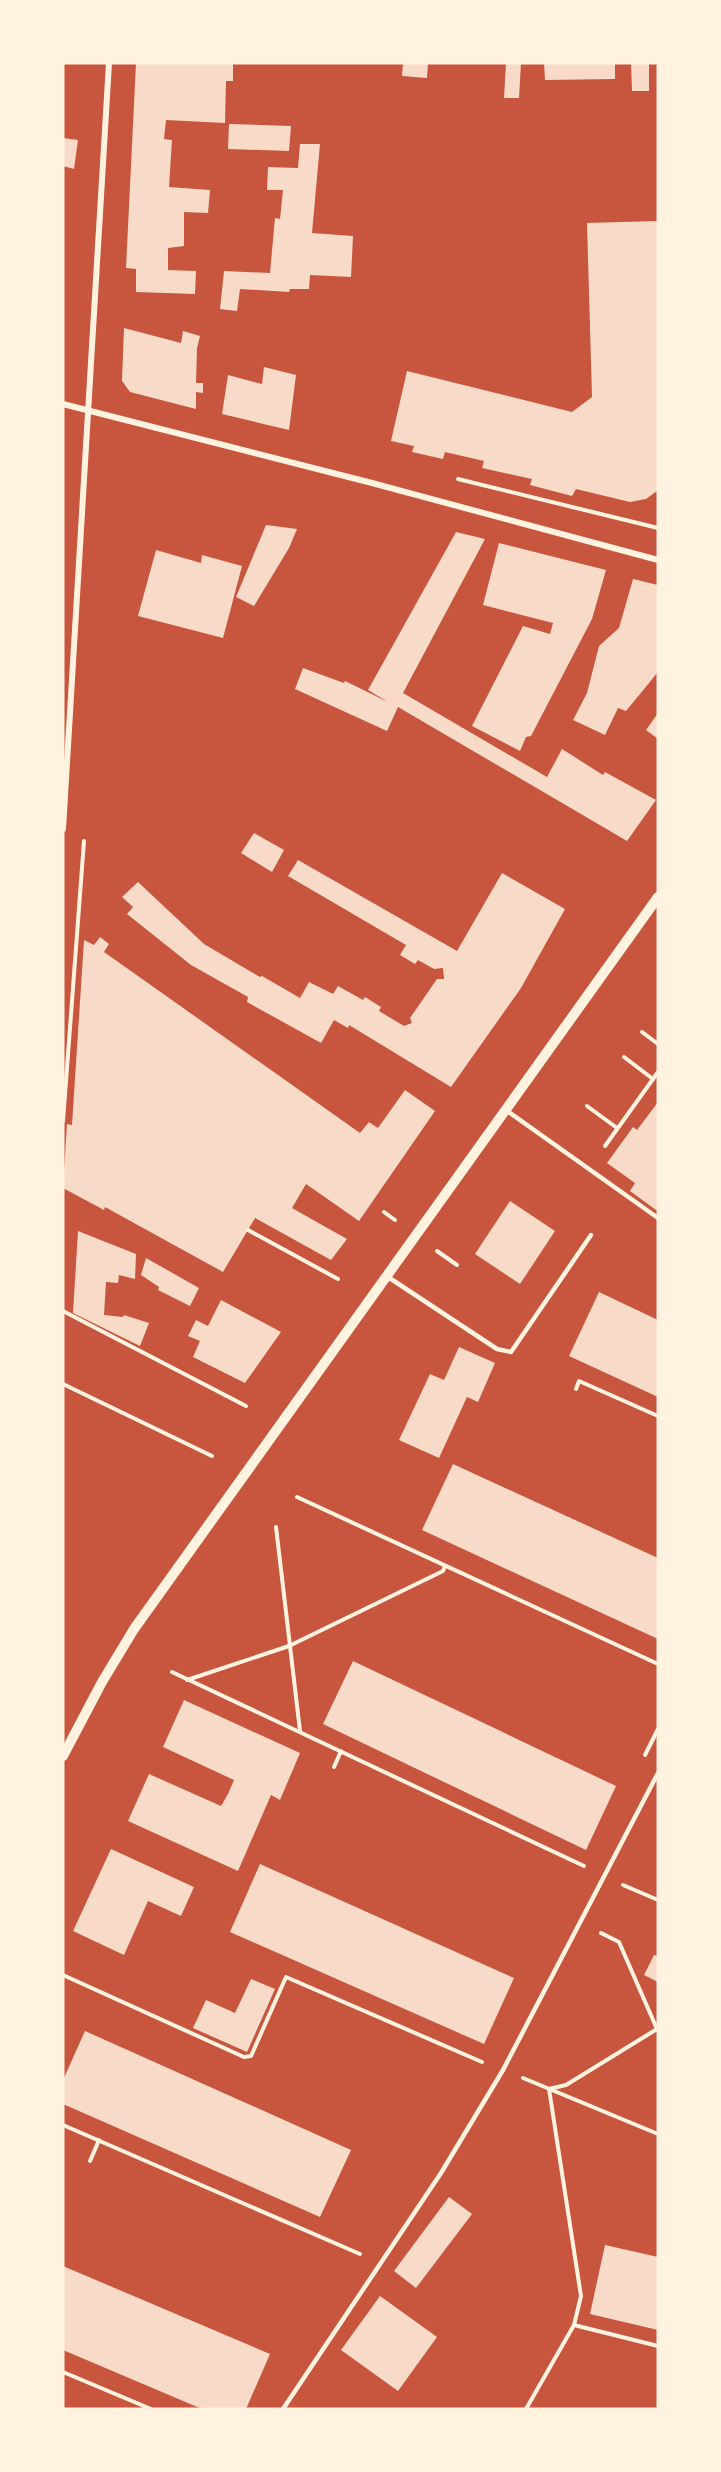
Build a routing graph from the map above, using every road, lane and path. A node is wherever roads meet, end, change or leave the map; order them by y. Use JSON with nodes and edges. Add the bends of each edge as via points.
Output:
{"nodes":[{"id":1,"x":109,"y":63,"type":"edge"},
{"id":2,"x":63,"y":404,"type":"edge"},
{"id":3,"x":89,"y":411,"type":"junction"},
{"id":4,"x":658,"y":560,"type":"edge"},
{"id":5,"x":63,"y":827,"type":"edge"},
{"id":6,"x":658,"y":897,"type":"edge"},
{"id":7,"x":642,"y":1032,"type":"dead end"},
{"id":8,"x":658,"y":1044,"type":"edge"},
{"id":9,"x":624,"y":1057,"type":"dead end"},
{"id":10,"x":658,"y":1072,"type":"edge"},
{"id":11,"x":653,"y":1079,"type":"junction"},
{"id":12,"x":587,"y":1106,"type":"dead end"},
{"id":13,"x":506,"y":1110,"type":"junction"},
{"id":14,"x":617,"y":1128,"type":"junction"},
{"id":15,"x":605,"y":1146,"type":"dead end"},
{"id":16,"x":384,"y":1212,"type":"dead end"},
{"id":17,"x":658,"y":1218,"type":"edge"},
{"id":18,"x":395,"y":1220,"type":"dead end"},
{"id":19,"x":248,"y":1230,"type":"dead end"},
{"id":20,"x":591,"y":1235,"type":"dead end"},
{"id":21,"x":434,"y":1248,"type":"dead end"},
{"id":22,"x":457,"y":1265,"type":"dead end"},
{"id":23,"x":386,"y":1276,"type":"junction"},
{"id":24,"x":338,"y":1279,"type":"dead end"},
{"id":25,"x":63,"y":1311,"type":"edge"},
{"id":26,"x":63,"y":1384,"type":"edge"},
{"id":27,"x":576,"y":1389,"type":"dead end"},
{"id":28,"x":246,"y":1406,"type":"dead end"},
{"id":29,"x":658,"y":1416,"type":"edge"},
{"id":30,"x":212,"y":1456,"type":"dead end"},
{"id":31,"x":297,"y":1497,"type":"dead end"},
{"id":32,"x":276,"y":1527,"type":"dead end"},
{"id":33,"x":446,"y":1566,"type":"junction"},
{"id":34,"x":289,"y":1646,"type":"junction"},
{"id":35,"x":658,"y":1664,"type":"edge"},
{"id":36,"x":172,"y":1672,"type":"dead end"},
{"id":37,"x":187,"y":1680,"type":"junction"},
{"id":38,"x":300,"y":1732,"type":"junction"},
{"id":39,"x":67,"y":1737,"type":"edge"},
{"id":40,"x":341,"y":1751,"type":"junction"},
{"id":41,"x":63,"y":1756,"type":"edge"},
{"id":42,"x":334,"y":1767,"type":"dead end"},
{"id":43,"x":658,"y":1773,"type":"edge"},
{"id":44,"x":587,"y":1867,"type":"dead end"},
{"id":45,"x":581,"y":1923,"type":"junction"},
{"id":46,"x":63,"y":1975,"type":"edge"},
{"id":47,"x":657,"y":2029,"type":"edge"},
{"id":48,"x":503,"y":2070,"type":"junction"},
{"id":49,"x":549,"y":2089,"type":"junction"},
{"id":50,"x":63,"y":2124,"type":"edge"},
{"id":51,"x":658,"y":2134,"type":"edge"},
{"id":52,"x":99,"y":2140,"type":"junction"},
{"id":53,"x":90,"y":2160,"type":"dead end"},
{"id":54,"x":367,"y":2257,"type":"dead end"},
{"id":55,"x":574,"y":2325,"type":"junction"},
{"id":56,"x":658,"y":2346,"type":"edge"},
{"id":57,"x":63,"y":2372,"type":"edge"},
{"id":58,"x":151,"y":2409,"type":"edge"},
{"id":59,"x":283,"y":2409,"type":"edge"},
{"id":60,"x":526,"y":2409,"type":"edge"}],
"edges":[{"from":1,"to":3,"type":"street"},
{"from":2,"to":3,"type":"street"},
{"from":3,"to":4,"type":"street"},
{"from":3,"to":5,"type":"street"},
{"from":6,"to":13,"type":"street"},
{"from":7,"to":8,"type":"path"},
{"from":9,"to":11,"type":"path"},
{"from":10,"to":11,"type":"path"},
{"from":11,"to":14,"type":"path"},
{"from":12,"to":14,"type":"path"},
{"from":13,"to":17,"type":"lane"},
{"from":13,"to":23,"type":"street"},
{"from":14,"to":15,"type":"path"},
{"from":16,"to":18,"type":"path"},
{"from":19,"to":24,"type":"path"},
{"from":20,"to":23,"type":"lane","via":[[511,1352],[497,1349]]},
{"from":21,"to":22,"type":"path"},
{"from":23,"to":39,"type":"street","via":[[134,1629]]},
{"from":25,"to":28,"type":"path"},
{"from":26,"to":30,"type":"path"},
{"from":27,"to":29,"type":"path","via":[[579,1381]]},
{"from":31,"to":33,"type":"path"},
{"from":32,"to":34,"type":"path"},
{"from":33,"to":34,"type":"path","via":[[443,1571]]},
{"from":33,"to":35,"type":"path"},
{"from":34,"to":37,"type":"path"},
{"from":34,"to":38,"type":"path"},
{"from":36,"to":37,"type":"path"},
{"from":37,"to":38,"type":"path"},
{"from":38,"to":40,"type":"path"},
{"from":39,"to":41,"type":"street"},
{"from":40,"to":42,"type":"path"},
{"from":40,"to":44,"type":"path"},
{"from":43,"to":45,"type":"lane"},
{"from":45,"to":47,"type":"path","via":[[619,1942]]},
{"from":45,"to":48,"type":"lane"},
{"from":46,"to":48,"type":"path","via":[[244,2057],[251,2056],[286,1977]]},
{"from":47,"to":49,"type":"path","via":[[566,2085]]},
{"from":48,"to":49,"type":"path"},
{"from":48,"to":59,"type":"lane","via":[[441,2173]]},
{"from":49,"to":51,"type":"path"},
{"from":49,"to":55,"type":"path","via":[[581,2296]]},
{"from":50,"to":52,"type":"path"},
{"from":52,"to":53,"type":"path"},
{"from":52,"to":54,"type":"path"},
{"from":55,"to":56,"type":"path"},
{"from":55,"to":60,"type":"path"},
{"from":57,"to":58,"type":"path"}]}
